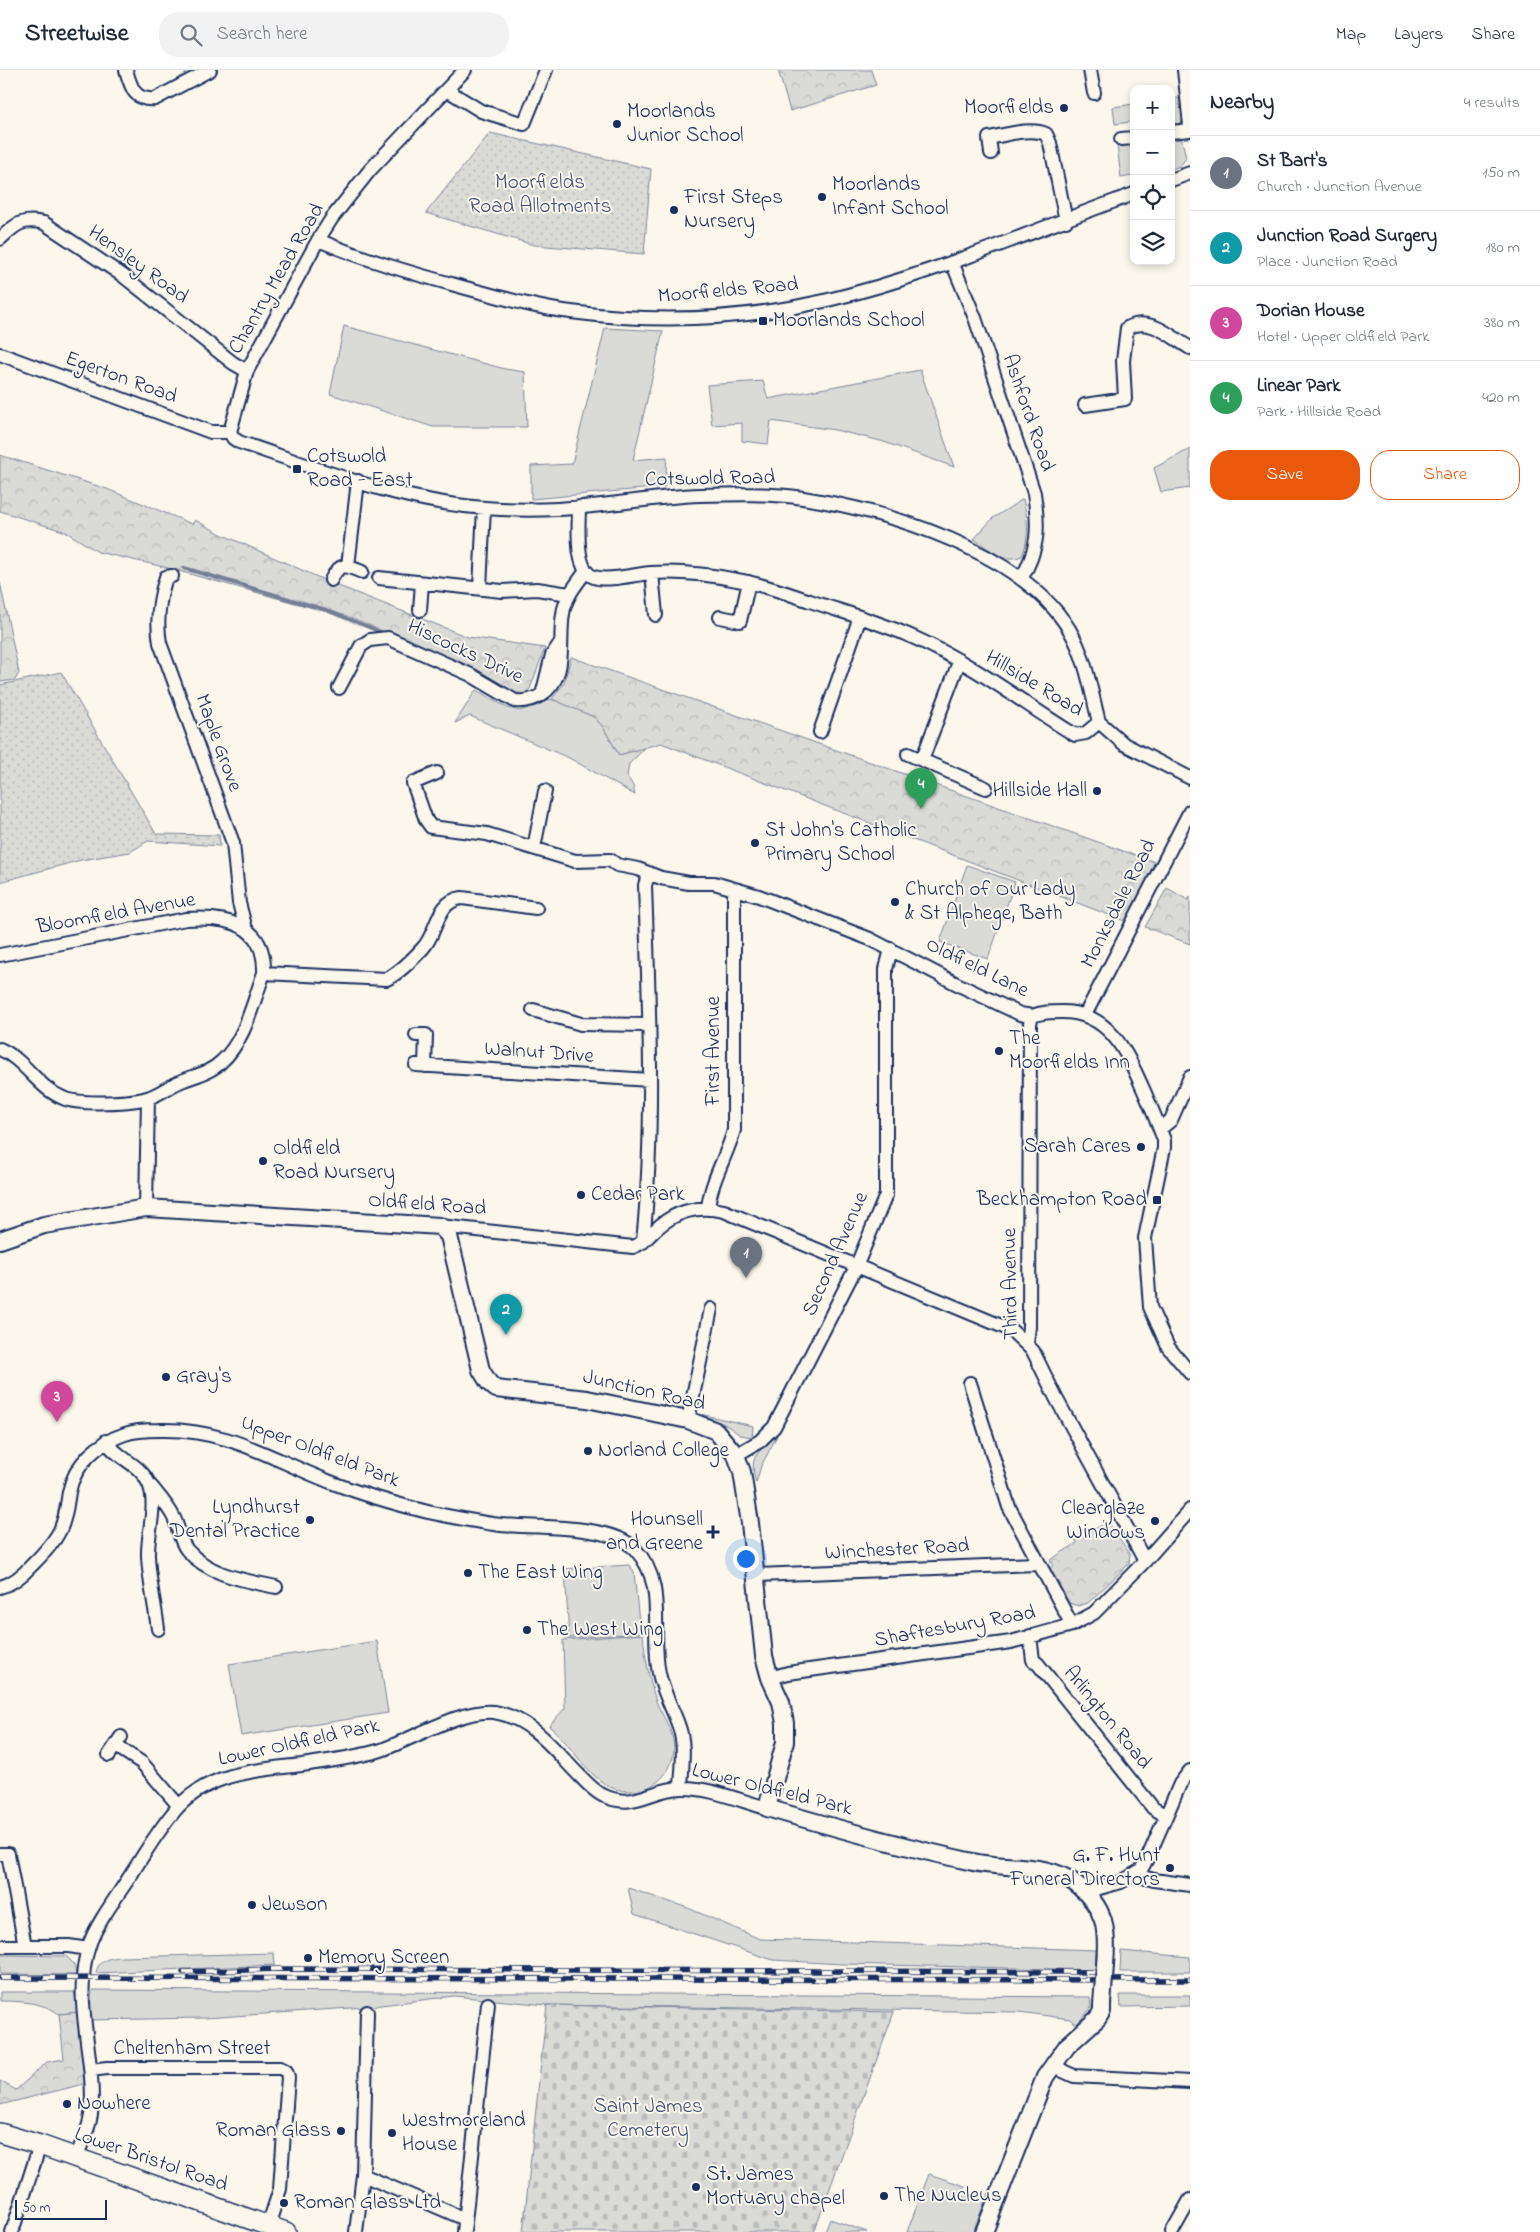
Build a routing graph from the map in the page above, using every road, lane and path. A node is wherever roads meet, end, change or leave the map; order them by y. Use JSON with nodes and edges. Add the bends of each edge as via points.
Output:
{"nodes":[{"id":1,"x":126,"y":70,"type":"edge"},
{"id":2,"x":210,"y":70,"type":"edge"},
{"id":3,"x":465,"y":70,"type":"edge"},
{"id":4,"x":546,"y":70,"type":"edge"},
{"id":5,"x":1090,"y":70,"type":"edge"},
{"id":6,"x":1184,"y":70,"type":"edge"},
{"id":7,"x":447,"y":90,"type":"junction"},
{"id":8,"x":1094,"y":93,"type":"dead end"},
{"id":9,"x":1190,"y":125,"type":"edge"},
{"id":10,"x":1190,"y":130,"type":"edge"},
{"id":11,"x":1175,"y":132,"type":"edge"},
{"id":12,"x":1130,"y":138,"type":"edge"},
{"id":13,"x":1121,"y":139,"type":"dead end"},
{"id":14,"x":992,"y":153,"type":"dead end"},
{"id":15,"x":1190,"y":173,"type":"edge"},
{"id":16,"x":1175,"y":179,"type":"edge"},
{"id":17,"x":1130,"y":196,"type":"edge"},
{"id":18,"x":1066,"y":221,"type":"junction"},
{"id":19,"x":0,"y":239,"type":"edge"},
{"id":20,"x":318,"y":240,"type":"junction"},
{"id":21,"x":952,"y":262,"type":"junction"},
{"id":22,"x":1190,"y":348,"type":"edge"},
{"id":23,"x":0,"y":354,"type":"edge"},
{"id":24,"x":247,"y":371,"type":"junction"},
{"id":25,"x":1085,"y":405,"type":"dead end"},
{"id":26,"x":230,"y":432,"type":"junction"},
{"id":27,"x":358,"y":481,"type":"junction"},
{"id":28,"x":579,"y":507,"type":"junction"},
{"id":29,"x":484,"y":508,"type":"junction"},
{"id":30,"x":348,"y":566,"type":"junction"},
{"id":31,"x":586,"y":571,"type":"junction"},
{"id":32,"x":362,"y":572,"type":"dead end"},
{"id":33,"x":652,"y":573,"type":"junction"},
{"id":34,"x":172,"y":576,"type":"dead end"},
{"id":35,"x":379,"y":578,"type":"dead end"},
{"id":36,"x":1021,"y":579,"type":"junction"},
{"id":37,"x":331,"y":580,"type":"dead end"},
{"id":38,"x":749,"y":582,"type":"junction"},
{"id":39,"x":422,"y":583,"type":"junction"},
{"id":40,"x":480,"y":588,"type":"junction"},
{"id":41,"x":569,"y":594,"type":"junction"},
{"id":42,"x":420,"y":610,"type":"dead end"},
{"id":43,"x":656,"y":615,"type":"dead end"},
{"id":44,"x":720,"y":617,"type":"dead end"},
{"id":45,"x":860,"y":617,"type":"junction"},
{"id":46,"x":959,"y":662,"type":"junction"},
{"id":47,"x":339,"y":688,"type":"dead end"},
{"id":48,"x":1099,"y":722,"type":"junction"},
{"id":49,"x":820,"y":732,"type":"dead end"},
{"id":50,"x":908,"y":754,"type":"dead end"},
{"id":51,"x":922,"y":760,"type":"junction"},
{"id":52,"x":437,"y":773,"type":"dead end"},
{"id":53,"x":1190,"y":778,"type":"edge"},
{"id":54,"x":986,"y":788,"type":"dead end"},
{"id":55,"x":546,"y":791,"type":"dead end"},
{"id":56,"x":1190,"y":811,"type":"edge"},
{"id":57,"x":534,"y":848,"type":"junction"},
{"id":58,"x":650,"y":873,"type":"junction"},
{"id":59,"x":734,"y":888,"type":"junction"},
{"id":60,"x":536,"y":908,"type":"dead end"},
{"id":61,"x":246,"y":929,"type":"junction"},
{"id":62,"x":891,"y":949,"type":"junction"},
{"id":63,"x":0,"y":955,"type":"edge"},
{"id":64,"x":264,"y":973,"type":"junction"},
{"id":65,"x":532,"y":1011,"type":"dead end"},
{"id":66,"x":1036,"y":1015,"type":"junction"},
{"id":67,"x":1085,"y":1015,"type":"junction"},
{"id":68,"x":649,"y":1024,"type":"junction"},
{"id":69,"x":416,"y":1035,"type":"dead end"},
{"id":70,"x":0,"y":1049,"type":"edge"},
{"id":71,"x":1190,"y":1076,"type":"edge"},
{"id":72,"x":650,"y":1080,"type":"junction"},
{"id":73,"x":148,"y":1098,"type":"junction"},
{"id":74,"x":1160,"y":1129,"type":"junction"},
{"id":75,"x":146,"y":1208,"type":"junction"},
{"id":76,"x":708,"y":1208,"type":"junction"},
{"id":77,"x":440,"y":1226,"type":"junction"},
{"id":78,"x":0,"y":1240,"type":"edge"},
{"id":79,"x":643,"y":1242,"type":"junction"},
{"id":80,"x":856,"y":1267,"type":"junction"},
{"id":81,"x":711,"y":1309,"type":"dead end"},
{"id":82,"x":1027,"y":1343,"type":"junction"},
{"id":83,"x":1189,"y":1370,"type":"edge"},
{"id":84,"x":970,"y":1382,"type":"dead end"},
{"id":85,"x":688,"y":1420,"type":"junction"},
{"id":86,"x":106,"y":1441,"type":"junction"},
{"id":87,"x":736,"y":1455,"type":"junction"},
{"id":88,"x":150,"y":1484,"type":"junction"},
{"id":89,"x":1190,"y":1510,"type":"edge"},
{"id":90,"x":1145,"y":1561,"type":"junction"},
{"id":91,"x":1038,"y":1564,"type":"junction"},
{"id":92,"x":757,"y":1575,"type":"junction"},
{"id":93,"x":0,"y":1587,"type":"edge"},
{"id":94,"x":276,"y":1587,"type":"dead end"},
{"id":95,"x":1072,"y":1625,"type":"junction"},
{"id":96,"x":157,"y":1630,"type":"dead end"},
{"id":97,"x":1030,"y":1636,"type":"junction"},
{"id":98,"x":770,"y":1678,"type":"junction"},
{"id":99,"x":115,"y":1746,"type":"dead end"},
{"id":100,"x":1190,"y":1771,"type":"edge"},
{"id":101,"x":681,"y":1788,"type":"junction"},
{"id":102,"x":179,"y":1806,"type":"junction"},
{"id":103,"x":766,"y":1808,"type":"junction"},
{"id":104,"x":1166,"y":1816,"type":"junction"},
{"id":105,"x":0,"y":1854,"type":"edge"},
{"id":106,"x":1136,"y":1875,"type":"junction"},
{"id":107,"x":1190,"y":1885,"type":"edge"},
{"id":108,"x":1085,"y":1892,"type":"junction"},
{"id":109,"x":0,"y":1946,"type":"edge"},
{"id":110,"x":25,"y":1946,"type":"junction"},
{"id":111,"x":88,"y":1948,"type":"junction"},
{"id":112,"x":488,"y":2004,"type":"dead end"},
{"id":113,"x":367,"y":2012,"type":"dead end"},
{"id":114,"x":1053,"y":2063,"type":"junction"},
{"id":115,"x":90,"y":2070,"type":"junction"},
{"id":116,"x":1190,"y":2082,"type":"edge"},
{"id":117,"x":0,"y":2133,"type":"edge"},
{"id":118,"x":40,"y":2144,"type":"junction"},
{"id":119,"x":76,"y":2158,"type":"junction"},
{"id":120,"x":363,"y":2175,"type":"junction"},
{"id":121,"x":1190,"y":2200,"type":"edge"},
{"id":122,"x":465,"y":2226,"type":"edge"},
{"id":123,"x":276,"y":2230,"type":"edge"},
{"id":124,"x":12,"y":2232,"type":"edge"},
{"id":125,"x":356,"y":2232,"type":"edge"},
{"id":126,"x":984,"y":2232,"type":"edge"},
{"id":127,"x":1172,"y":2232,"type":"edge"}],
"edges":[{"from":1,"to":2,"type":"street","via":[[134,92],[147,100],[155,99]]},
{"from":3,"to":7,"type":"street","name":"Chantry Mead Road"},
{"from":4,"to":7,"type":"street","via":[[524,124],[481,111]]},
{"from":5,"to":8,"type":"street"},
{"from":6,"to":9,"type":"street"},
{"from":7,"to":20,"type":"street","name":"Chantry Mead Road","via":[[370,170]]},
{"from":10,"to":11,"type":"street"},
{"from":12,"to":13,"type":"street"},
{"from":14,"to":18,"type":"street","via":[[987,132],[1039,131],[1046,134]]},
{"from":15,"to":16,"type":"street"},
{"from":17,"to":18,"type":"street","name":"Moorfields Road"},
{"from":18,"to":21,"type":"street","name":"Moorfields Road"},
{"from":19,"to":24,"type":"street","name":"Hensley Road","via":[[29,219],[44,223],[122,275]]},
{"from":20,"to":21,"type":"street","name":"Moorfields Road","via":[[397,269],[522,303],[570,312],[640,318],[700,318],[798,306],[884,285]]},
{"from":20,"to":24,"type":"street","name":"Chantry Mead Road"},
{"from":21,"to":36,"type":"street","name":"Ashford Road","via":[[975,318],[1034,493],[1039,524],[1036,544]]},
{"from":22,"to":25,"type":"street","via":[[1152,325],[1143,323],[1126,328],[1123,361],[1125,399]]},
{"from":23,"to":26,"type":"street","name":"Egerton Road","via":[[211,432]]},
{"from":24,"to":26,"type":"street","name":"Chantry Mead Road"},
{"from":26,"to":27,"type":"street","name":"Cotswold Road","via":[[236,440]]},
{"from":27,"to":29,"type":"street","name":"Cotswold Road","via":[[422,499]]},
{"from":27,"to":30,"type":"street"},
{"from":28,"to":29,"type":"street","name":"Cotswold Road"},
{"from":28,"to":31,"type":"street","via":[[580,551]]},
{"from":28,"to":36,"type":"street","name":"Cotswold Road","via":[[700,495],[802,498],[866,511],[922,528],[992,560]]},
{"from":29,"to":40,"type":"street"},
{"from":30,"to":32,"type":"street"},
{"from":30,"to":37,"type":"street","via":[[340,567]]},
{"from":31,"to":33,"type":"street","name":"Hillside Road","via":[[594,577],[604,578]]},
{"from":31,"to":41,"type":"street","name":"Hiscocks Drive"},
{"from":33,"to":38,"type":"street","name":"Hillside Road","via":[[698,572]]},
{"from":33,"to":43,"type":"street"},
{"from":34,"to":61,"type":"street","name":"Maple Grove","via":[[166,578],[161,593],[158,616],[160,643],[233,843],[239,903]]},
{"from":35,"to":39,"type":"street","name":"Hiscocks Drive"},
{"from":36,"to":48,"type":"street","name":"Cotswold Road","via":[[1049,603],[1069,630],[1084,663]]},
{"from":38,"to":44,"type":"street","via":[[740,621]]},
{"from":38,"to":45,"type":"street","name":"Hillside Road"},
{"from":39,"to":40,"type":"street","name":"Hiscocks Drive"},
{"from":39,"to":42,"type":"street","name":"Hiscocks Drive"},
{"from":40,"to":41,"type":"street","name":"Hiscocks Drive","via":[[502,591],[537,589]]},
{"from":41,"to":47,"type":"street","name":"Hiscocks Drive","via":[[563,614],[562,659],[554,684],[542,695],[528,701],[515,701],[471,675],[388,638],[370,640],[361,646]]},
{"from":45,"to":46,"type":"street","name":"Hillside Road","via":[[917,639]]},
{"from":45,"to":49,"type":"street"},
{"from":46,"to":48,"type":"street","name":"Hillside Road","via":[[1075,735],[1086,733]]},
{"from":46,"to":51,"type":"street","name":"Hillside Road"},
{"from":48,"to":53,"type":"street","name":"Hillside Road","via":[[1124,744]]},
{"from":50,"to":51,"type":"street"},
{"from":51,"to":54,"type":"street"},
{"from":52,"to":57,"type":"street","via":[[413,783],[431,827],[488,834]]},
{"from":55,"to":57,"type":"street"},
{"from":56,"to":67,"type":"street","name":"Monksdale Road"},
{"from":57,"to":58,"type":"street","name":"Oldfield Lane","via":[[575,861],[610,860],[617,865]]},
{"from":58,"to":59,"type":"street","name":"Oldfield Lane","via":[[676,881],[704,881]]},
{"from":58,"to":68,"type":"street","via":[[645,885]]},
{"from":59,"to":62,"type":"street","name":"Oldfield Lane"},
{"from":59,"to":76,"type":"street","name":"First Avenue","via":[[734,1130],[709,1194]]},
{"from":60,"to":64,"type":"street","via":[[452,899],[445,905],[424,947],[387,979]]},
{"from":61,"to":63,"type":"street","name":"Bloomfield Avenue","via":[[215,918],[186,919]]},
{"from":61,"to":64,"type":"street","via":[[260,946]]},
{"from":62,"to":66,"type":"street","name":"Oldfield Lane","via":[[1020,1014]]},
{"from":62,"to":80,"type":"street","name":"Second Avenue","via":[[886,968],[886,1195]]},
{"from":64,"to":73,"type":"street","via":[[239,1039],[221,1062],[205,1073]]},
{"from":65,"to":68,"type":"street","via":[[581,1024]]},
{"from":66,"to":67,"type":"street","via":[[1068,1012]]},
{"from":66,"to":82,"type":"street","name":"Third Avenue","via":[[1030,1023],[1030,1317]]},
{"from":67,"to":74,"type":"street","via":[[1106,1027],[1121,1045]]},
{"from":68,"to":72,"type":"street"},
{"from":69,"to":72,"type":"street","name":"Walnut Drive","via":[[426,1035],[421,1065]]},
{"from":70,"to":73,"type":"street","via":[[23,1064],[53,1093],[71,1101],[84,1103]]},
{"from":71,"to":74,"type":"street","via":[[1171,1120]]},
{"from":72,"to":79,"type":"street","via":[[649,1184]]},
{"from":73,"to":75,"type":"street"},
{"from":74,"to":83,"type":"street","via":[[1164,1148],[1144,1238],[1150,1307],[1168,1347]]},
{"from":75,"to":77,"type":"main road","name":"Oldfield Road"},
{"from":75,"to":78,"type":"main road","name":"Oldfield Road","via":[[44,1225]]},
{"from":76,"to":79,"type":"street","via":[[687,1210],[668,1218]]},
{"from":76,"to":80,"type":"street","via":[[724,1211]]},
{"from":77,"to":79,"type":"street","name":"Oldfield Road","via":[[625,1246]]},
{"from":77,"to":85,"type":"main road","name":"Junction Road","via":[[449,1236],[481,1370],[496,1389],[587,1399]]},
{"from":80,"to":82,"type":"street","via":[[1011,1330]]},
{"from":80,"to":87,"type":"street","name":"Second Avenue","via":[[774,1427],[751,1448]]},
{"from":81,"to":85,"type":"street"},
{"from":82,"to":90,"type":"street","name":"Third Avenue"},
{"from":84,"to":91,"type":"street","via":[[1004,1495]]},
{"from":85,"to":87,"type":"main road","name":"Junction Road","via":[[716,1431]]},
{"from":86,"to":88,"type":"street","via":[[112,1451],[134,1465]]},
{"from":86,"to":93,"type":"street","name":"Upper Oldfield Park","via":[[75,1472],[60,1531],[26,1572]]},
{"from":86,"to":101,"type":"street","name":"Upper Oldfield Park","via":[[145,1430],[175,1429],[210,1434],[234,1440],[332,1483],[431,1512],[498,1524],[592,1531],[622,1538],[641,1556],[656,1592],[659,1675],[679,1725],[683,1745]]},
{"from":87,"to":92,"type":"main road","name":"Junction Road","via":[[745,1489]]},
{"from":88,"to":94,"type":"street","via":[[174,1518],[179,1536],[188,1550],[202,1563],[223,1576]]},
{"from":88,"to":96,"type":"street","via":[[148,1556]]},
{"from":89,"to":90,"type":"street","name":"Shaftesbury Road"},
{"from":90,"to":95,"type":"street","name":"Shaftesbury Road","via":[[1094,1613]]},
{"from":91,"to":92,"type":"street","name":"Winchester Road"},
{"from":91,"to":95,"type":"street"},
{"from":92,"to":98,"type":"main road","name":"Junction Road","via":[[764,1656]]},
{"from":95,"to":97,"type":"street","name":"Shaftesbury Road"},
{"from":97,"to":98,"type":"street","name":"Shaftesbury Road","via":[[1011,1642]]},
{"from":97,"to":104,"type":"street","name":"Arlington Road","via":[[1033,1660],[1153,1808]]},
{"from":98,"to":103,"type":"main road","name":"Junction Road","via":[[786,1723],[785,1742]]},
{"from":99,"to":102,"type":"street","via":[[142,1763]]},
{"from":100,"to":104,"type":"street","via":[[1180,1784]]},
{"from":101,"to":102,"type":"street","name":"Lower Oldfield Park","via":[[636,1801],[602,1795],[593,1790],[548,1740],[529,1725],[491,1712],[462,1716],[400,1743],[348,1758],[234,1774],[198,1791]]},
{"from":101,"to":103,"type":"street","name":"Lower Oldfield Park","via":[[695,1788]]},
{"from":102,"to":111,"type":"street","name":"Lower Oldfield Park","via":[[137,1864]]},
{"from":103,"to":108,"type":"main road","name":"Lower Oldfield Park","via":[[967,1861],[1056,1873]]},
{"from":104,"to":106,"type":"street","via":[[1149,1855]]},
{"from":105,"to":110,"type":"street","via":[[8,1854]]},
{"from":106,"to":107,"type":"street"},
{"from":106,"to":108,"type":"street"},
{"from":108,"to":114,"type":"main road","name":"Lower Oldfield Park","bridge":true,"via":[[1097,1906],[1107,1934],[1102,2004],[1098,2018]]},
{"from":109,"to":110,"type":"street"},
{"from":110,"to":111,"type":"street"},
{"from":111,"to":115,"type":"street","via":[[82,1994]]},
{"from":112,"to":122,"type":"street"},
{"from":113,"to":120,"type":"street"},
{"from":114,"to":116,"type":"street","via":[[1074,2076]]},
{"from":114,"to":126,"type":"main road","via":[[1034,2102]]},
{"from":115,"to":119,"type":"street","via":[[89,2128]]},
{"from":115,"to":123,"type":"street","name":"Cheltenham Street","via":[[286,2070]]},
{"from":117,"to":118,"type":"highway","name":"Lower Bristol Road"},
{"from":118,"to":119,"type":"highway","name":"Lower Bristol Road"},
{"from":118,"to":124,"type":"street"},
{"from":119,"to":123,"type":"highway","name":"Lower Bristol Road"},
{"from":120,"to":122,"type":"street"},
{"from":120,"to":125,"type":"street"},
{"from":121,"to":127,"type":"street"}]}
